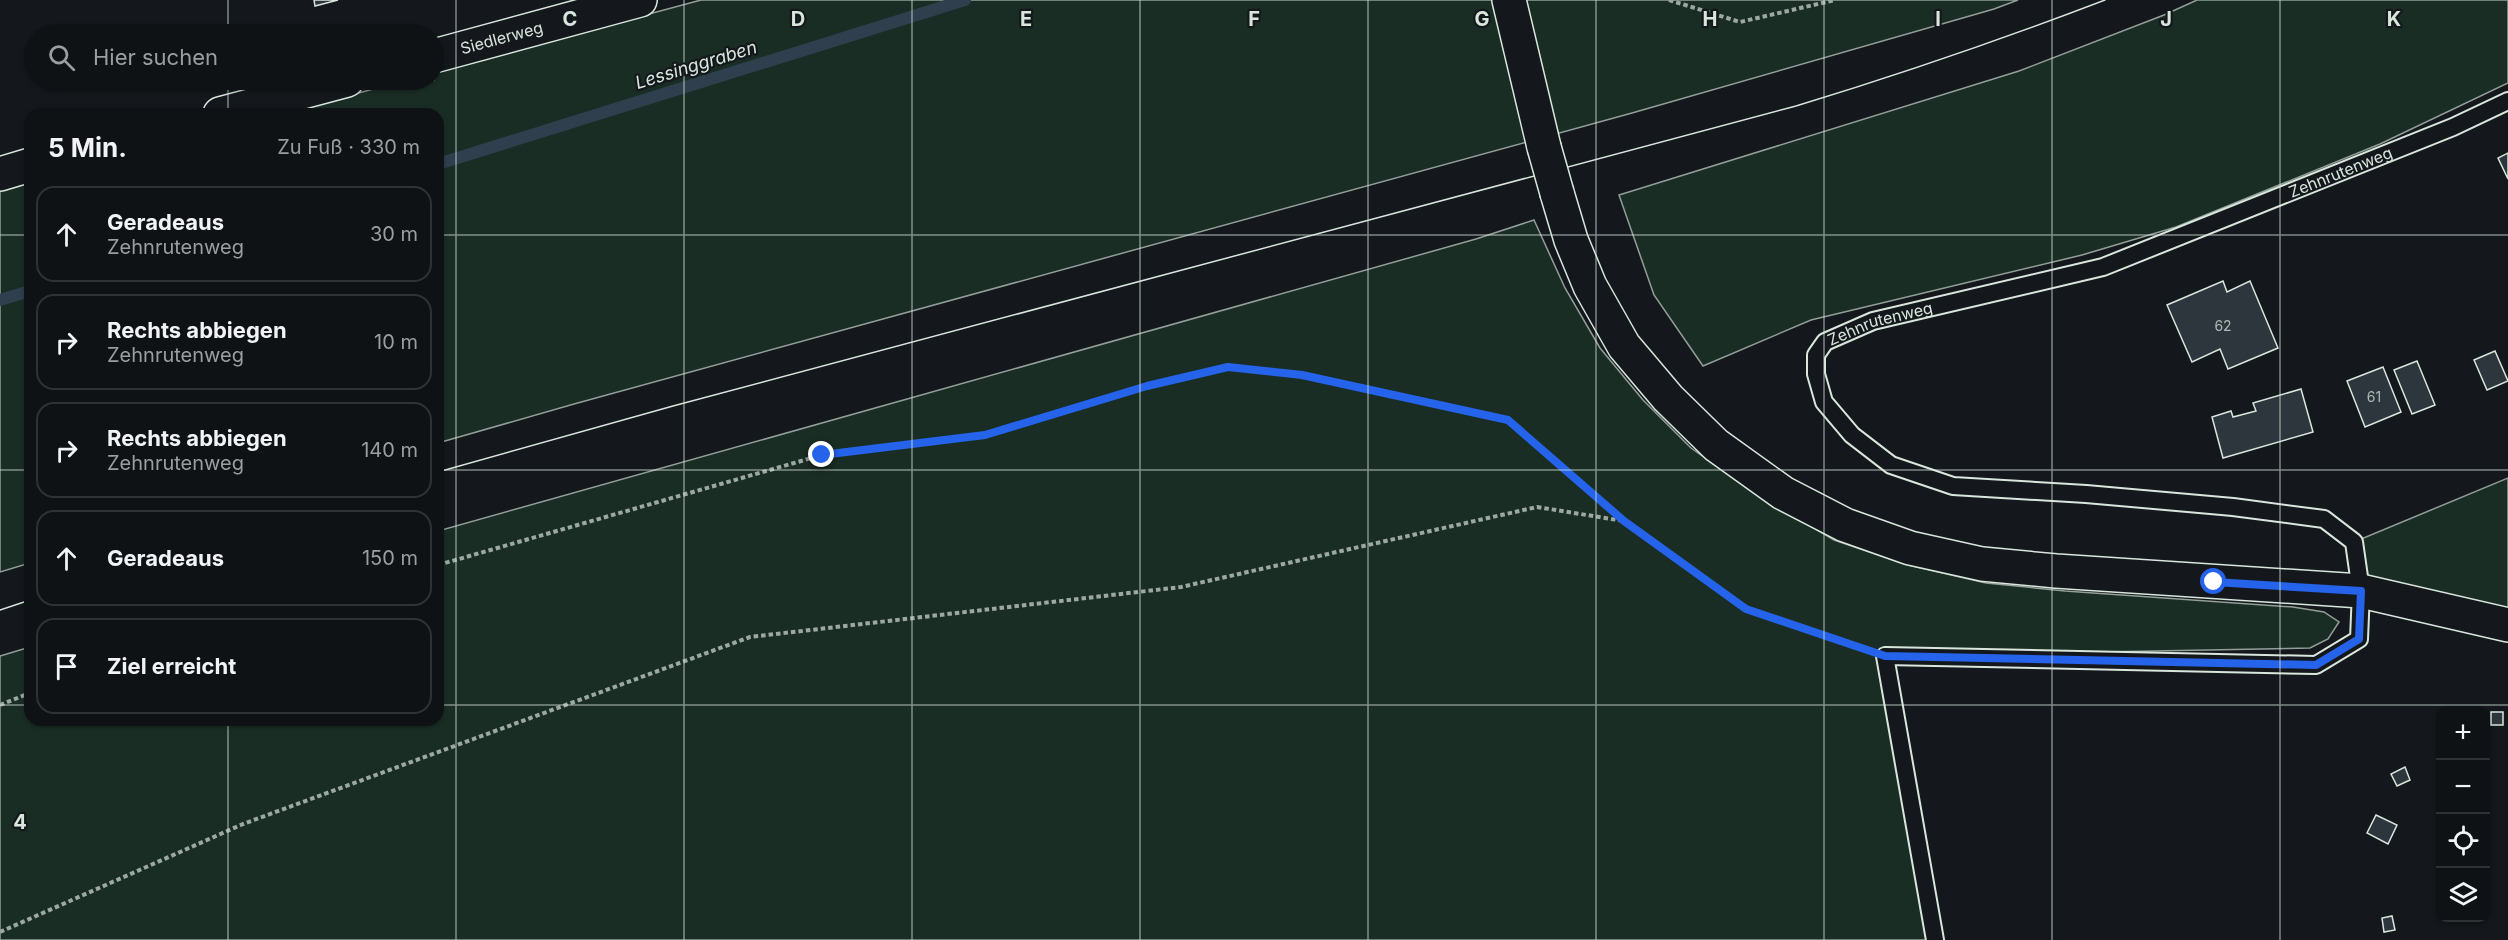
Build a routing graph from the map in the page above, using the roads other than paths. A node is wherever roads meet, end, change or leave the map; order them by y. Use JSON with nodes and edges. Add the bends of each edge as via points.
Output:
{"nodes":[{"id":1,"x":640,"y":0,"type":"edge"},
{"id":2,"x":1509,"y":0,"type":"edge"},
{"id":3,"x":444,"y":53,"type":"edge"},
{"id":4,"x":310,"y":90,"type":"edge"},
{"id":5,"x":2508,"y":101,"type":"edge"},
{"id":6,"x":242,"y":108,"type":"edge"},
{"id":7,"x":24,"y":167,"type":"edge"},
{"id":8,"x":0,"y":174,"type":"edge"},
{"id":9,"x":2361,"y":591,"type":"junction"},
{"id":10,"x":2508,"y":625,"type":"edge"},
{"id":11,"x":1935,"y":940,"type":"edge"}],
"edges":[{"from":1,"to":3,"type":"street","name":"Siedlerweg"},
{"from":2,"to":9,"type":"street","bridge":true,"via":[[1557,194],[1590,286],[1624,346],[1668,399],[1716,445],[1783,493],[1845,525],[1910,548],[1982,564]]},
{"from":4,"to":6,"type":"street"},
{"from":5,"to":9,"type":"lane","name":"Zehnrutenweg","via":[[2453,127],[2103,267],[1873,321],[1825,342],[1816,355],[1816,374],[1824,402],[1852,435],[1891,465],[1953,486],[2233,507],[2324,519],[2354,542]]},
{"from":7,"to":8,"type":"street"},
{"from":9,"to":10,"type":"street"},
{"from":9,"to":11,"type":"lane","name":"Zehnrutenweg","via":[[2359,639],[2316,665],[1885,656]]}]}
